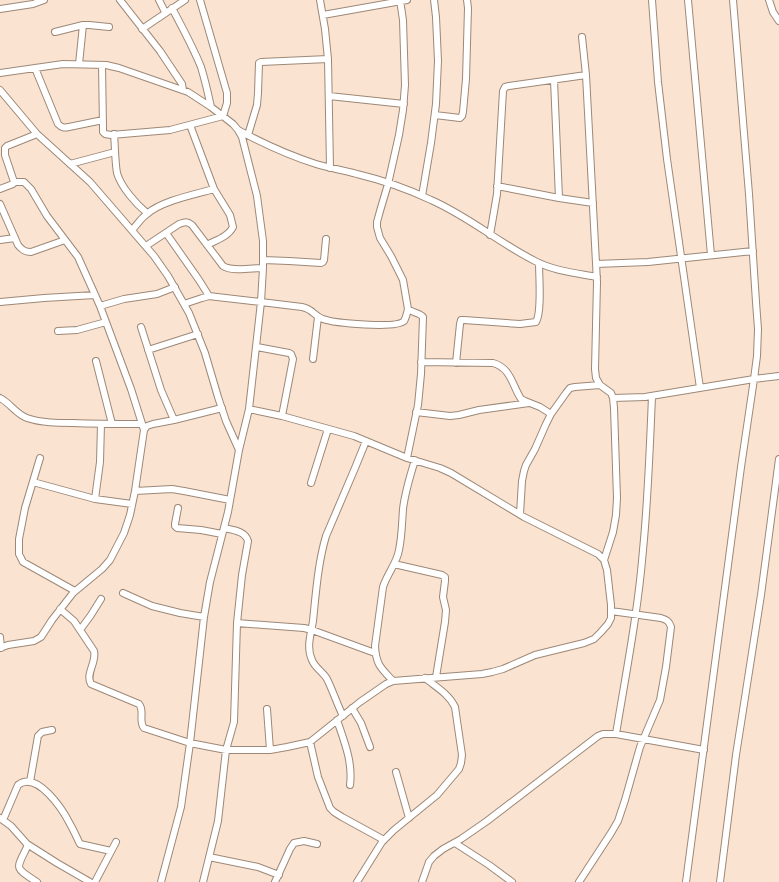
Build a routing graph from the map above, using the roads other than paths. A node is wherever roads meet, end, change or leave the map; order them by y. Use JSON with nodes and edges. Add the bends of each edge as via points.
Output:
{"nodes":[{"id":1,"x":44,"y":0,"type":"edge"},
{"id":2,"x":120,"y":0,"type":"edge"},
{"id":3,"x":159,"y":0,"type":"edge"},
{"id":4,"x":185,"y":0,"type":"edge"},
{"id":5,"x":200,"y":0,"type":"edge"},
{"id":6,"x":320,"y":0,"type":"edge"},
{"id":7,"x":434,"y":0,"type":"edge"},
{"id":8,"x":467,"y":0,"type":"edge"},
{"id":9,"x":652,"y":0,"type":"edge"},
{"id":10,"x":688,"y":0,"type":"edge"},
{"id":11,"x":733,"y":0,"type":"edge"},
{"id":12,"x":769,"y":0,"type":"edge"},
{"id":13,"x":403,"y":1,"type":"edge"},
{"id":14,"x":172,"y":8,"type":"junction"},
{"id":15,"x":0,"y":9,"type":"edge"},
{"id":16,"x":165,"y":12,"type":"junction"},
{"id":17,"x":323,"y":15,"type":"junction"},
{"id":18,"x":779,"y":21,"type":"edge"},
{"id":19,"x":83,"y":25,"type":"junction"},
{"id":20,"x":108,"y":27,"type":"dead end"},
{"id":21,"x":142,"y":29,"type":"junction"},
{"id":22,"x":56,"y":32,"type":"dead end"},
{"id":23,"x":582,"y":37,"type":"dead end"},
{"id":24,"x":328,"y":59,"type":"junction"},
{"id":25,"x":79,"y":64,"type":"junction"},
{"id":26,"x":102,"y":65,"type":"junction"},
{"id":27,"x":35,"y":68,"type":"junction"},
{"id":28,"x":0,"y":73,"type":"edge"},
{"id":29,"x":586,"y":75,"type":"junction"},
{"id":30,"x":554,"y":80,"type":"junction"},
{"id":31,"x":0,"y":90,"type":"edge"},
{"id":32,"x":183,"y":90,"type":"junction"},
{"id":33,"x":329,"y":96,"type":"junction"},
{"id":34,"x":404,"y":104,"type":"junction"},
{"id":35,"x":211,"y":107,"type":"junction"},
{"id":36,"x":435,"y":114,"type":"junction"},
{"id":37,"x":223,"y":116,"type":"junction"},
{"id":38,"x":103,"y":120,"type":"junction"},
{"id":39,"x":190,"y":125,"type":"junction"},
{"id":40,"x":238,"y":130,"type":"junction"},
{"id":41,"x":36,"y":134,"type":"junction"},
{"id":42,"x":114,"y":134,"type":"junction"},
{"id":43,"x":248,"y":135,"type":"junction"},
{"id":44,"x":116,"y":152,"type":"junction"},
{"id":45,"x":70,"y":164,"type":"junction"},
{"id":46,"x":330,"y":168,"type":"junction"},
{"id":47,"x":14,"y":182,"type":"junction"},
{"id":48,"x":388,"y":184,"type":"junction"},
{"id":49,"x":498,"y":186,"type":"junction"},
{"id":50,"x":0,"y":189,"type":"edge"},
{"id":51,"x":214,"y":189,"type":"junction"},
{"id":52,"x":422,"y":196,"type":"junction"},
{"id":53,"x":559,"y":198,"type":"junction"},
{"id":54,"x":593,"y":203,"type":"junction"},
{"id":55,"x":0,"y":204,"type":"edge"},
{"id":56,"x":147,"y":213,"type":"junction"},
{"id":57,"x":132,"y":230,"type":"junction"},
{"id":58,"x":166,"y":233,"type":"junction"},
{"id":59,"x":490,"y":235,"type":"junction"},
{"id":60,"x":15,"y":238,"type":"junction"},
{"id":61,"x":326,"y":239,"type":"dead end"},
{"id":62,"x":0,"y":240,"type":"edge"},
{"id":63,"x":65,"y":240,"type":"junction"},
{"id":64,"x":206,"y":245,"type":"junction"},
{"id":65,"x":146,"y":246,"type":"junction"},
{"id":66,"x":753,"y":251,"type":"junction"},
{"id":67,"x":711,"y":255,"type":"junction"},
{"id":68,"x":681,"y":258,"type":"junction"},
{"id":69,"x":263,"y":260,"type":"junction"},
{"id":70,"x":539,"y":263,"type":"junction"},
{"id":71,"x":596,"y":264,"type":"junction"},
{"id":72,"x":263,"y":268,"type":"junction"},
{"id":73,"x":596,"y":277,"type":"junction"},
{"id":74,"x":175,"y":287,"type":"junction"},
{"id":75,"x":95,"y":295,"type":"junction"},
{"id":76,"x":209,"y":296,"type":"junction"},
{"id":77,"x":0,"y":302,"type":"edge"},
{"id":78,"x":261,"y":302,"type":"junction"},
{"id":79,"x":184,"y":304,"type":"junction"},
{"id":80,"x":100,"y":306,"type":"junction"},
{"id":81,"x":408,"y":310,"type":"junction"},
{"id":82,"x":318,"y":317,"type":"junction"},
{"id":83,"x":106,"y":322,"type":"junction"},
{"id":84,"x":141,"y":327,"type":"dead end"},
{"id":85,"x":58,"y":331,"type":"dead end"},
{"id":86,"x":198,"y":334,"type":"junction"},
{"id":87,"x":256,"y":347,"type":"junction"},
{"id":88,"x":148,"y":350,"type":"junction"},
{"id":89,"x":313,"y":359,"type":"dead end"},
{"id":90,"x":96,"y":361,"type":"dead end"},
{"id":91,"x":422,"y":362,"type":"junction"},
{"id":92,"x":456,"y":363,"type":"junction"},
{"id":93,"x":779,"y":376,"type":"edge"},
{"id":94,"x":754,"y":379,"type":"junction"},
{"id":95,"x":600,"y":385,"type":"junction"},
{"id":96,"x":700,"y":388,"type":"junction"},
{"id":97,"x":652,"y":396,"type":"junction"},
{"id":98,"x":0,"y":398,"type":"edge"},
{"id":99,"x":613,"y":398,"type":"junction"},
{"id":100,"x":530,"y":403,"type":"junction"},
{"id":101,"x":222,"y":408,"type":"junction"},
{"id":102,"x":249,"y":409,"type":"junction"},
{"id":103,"x":416,"y":412,"type":"junction"},
{"id":104,"x":551,"y":414,"type":"junction"},
{"id":105,"x":282,"y":416,"type":"junction"},
{"id":106,"x":174,"y":420,"type":"junction"},
{"id":107,"x":101,"y":424,"type":"junction"},
{"id":108,"x":112,"y":424,"type":"junction"},
{"id":109,"x":143,"y":427,"type":"junction"},
{"id":110,"x":328,"y":429,"type":"junction"},
{"id":111,"x":366,"y":441,"type":"junction"},
{"id":112,"x":240,"y":450,"type":"junction"},
{"id":113,"x":40,"y":458,"type":"dead end"},
{"id":114,"x":407,"y":458,"type":"junction"},
{"id":115,"x":779,"y":459,"type":"edge"},
{"id":116,"x":415,"y":460,"type":"junction"},
{"id":117,"x":33,"y":482,"type":"junction"},
{"id":118,"x":312,"y":483,"type":"dead end"},
{"id":119,"x":135,"y":491,"type":"junction"},
{"id":120,"x":96,"y":499,"type":"junction"},
{"id":121,"x":230,"y":500,"type":"junction"},
{"id":122,"x":132,"y":504,"type":"junction"},
{"id":123,"x":178,"y":508,"type":"dead end"},
{"id":124,"x":520,"y":514,"type":"junction"},
{"id":125,"x":223,"y":531,"type":"junction"},
{"id":126,"x":604,"y":560,"type":"junction"},
{"id":127,"x":394,"y":564,"type":"junction"},
{"id":128,"x":75,"y":591,"type":"junction"},
{"id":129,"x":123,"y":593,"type":"dead end"},
{"id":130,"x":101,"y":599,"type":"dead end"},
{"id":131,"x":60,"y":609,"type":"junction"},
{"id":132,"x":611,"y":611,"type":"junction"},
{"id":133,"x":635,"y":614,"type":"junction"},
{"id":134,"x":204,"y":616,"type":"junction"},
{"id":135,"x":237,"y":624,"type":"junction"},
{"id":136,"x":80,"y":630,"type":"junction"},
{"id":137,"x":312,"y":630,"type":"junction"},
{"id":138,"x":0,"y":637,"type":"edge"},
{"id":139,"x":0,"y":648,"type":"edge"},
{"id":140,"x":375,"y":653,"type":"junction"},
{"id":141,"x":436,"y":677,"type":"junction"},
{"id":142,"x":425,"y":678,"type":"junction"},
{"id":143,"x":393,"y":681,"type":"junction"},
{"id":144,"x":352,"y":708,"type":"junction"},
{"id":145,"x":267,"y":709,"type":"dead end"},
{"id":146,"x":340,"y":718,"type":"junction"},
{"id":147,"x":52,"y":730,"type":"dead end"},
{"id":148,"x":616,"y":734,"type":"junction"},
{"id":149,"x":644,"y":739,"type":"junction"},
{"id":150,"x":310,"y":742,"type":"junction"},
{"id":151,"x":190,"y":743,"type":"junction"},
{"id":152,"x":370,"y":747,"type":"dead end"},
{"id":153,"x":226,"y":750,"type":"junction"},
{"id":154,"x":270,"y":750,"type":"junction"},
{"id":155,"x":704,"y":750,"type":"junction"},
{"id":156,"x":396,"y":772,"type":"dead end"},
{"id":157,"x":30,"y":782,"type":"junction"},
{"id":158,"x":350,"y":785,"type":"dead end"},
{"id":159,"x":409,"y":818,"type":"junction"},
{"id":160,"x":1,"y":819,"type":"edge"},
{"id":161,"x":384,"y":840,"type":"junction"},
{"id":162,"x":116,"y":842,"type":"dead end"},
{"id":163,"x":455,"y":843,"type":"junction"},
{"id":164,"x":27,"y":844,"type":"junction"},
{"id":165,"x":317,"y":844,"type":"dead end"},
{"id":166,"x":112,"y":851,"type":"junction"},
{"id":167,"x":209,"y":857,"type":"junction"},
{"id":168,"x":279,"y":875,"type":"junction"},
{"id":169,"x":37,"y":882,"type":"edge"},
{"id":170,"x":90,"y":882,"type":"edge"},
{"id":171,"x":94,"y":882,"type":"edge"},
{"id":172,"x":161,"y":882,"type":"edge"},
{"id":173,"x":203,"y":882,"type":"edge"},
{"id":174,"x":275,"y":882,"type":"edge"},
{"id":175,"x":356,"y":882,"type":"edge"},
{"id":176,"x":422,"y":882,"type":"edge"},
{"id":177,"x":512,"y":882,"type":"edge"},
{"id":178,"x":579,"y":882,"type":"edge"},
{"id":179,"x":686,"y":882,"type":"edge"},
{"id":180,"x":720,"y":882,"type":"edge"}],
"edges":[{"from":1,"to":15,"type":"street"},
{"from":2,"to":21,"type":"street"},
{"from":3,"to":16,"type":"street"},
{"from":4,"to":14,"type":"street"},
{"from":5,"to":37,"type":"street","via":[[227,93]]},
{"from":6,"to":17,"type":"street"},
{"from":7,"to":36,"type":"street","via":[[438,61]]},
{"from":8,"to":36,"type":"street","via":[[467,71],[462,116],[460,118]]},
{"from":9,"to":68,"type":"street","via":[[658,82]]},
{"from":10,"to":67,"type":"street"},
{"from":11,"to":66,"type":"street"},
{"from":12,"to":18,"type":"street"},
{"from":13,"to":17,"type":"street"},
{"from":13,"to":34,"type":"street"},
{"from":14,"to":16,"type":"street"},
{"from":14,"to":35,"type":"street","via":[[200,66]]},
{"from":16,"to":21,"type":"street"},
{"from":17,"to":24,"type":"street"},
{"from":19,"to":20,"type":"street"},
{"from":19,"to":22,"type":"street"},
{"from":19,"to":25,"type":"street"},
{"from":21,"to":32,"type":"street","via":[[160,50],[182,84]]},
{"from":23,"to":29,"type":"street"},
{"from":24,"to":33,"type":"street"},
{"from":24,"to":43,"type":"street","via":[[259,63],[257,105]]},
{"from":25,"to":26,"type":"street"},
{"from":25,"to":27,"type":"street"},
{"from":26,"to":32,"type":"street"},
{"from":26,"to":38,"type":"street"},
{"from":27,"to":28,"type":"street"},
{"from":27,"to":38,"type":"street","via":[[61,127]]},
{"from":29,"to":30,"type":"street"},
{"from":29,"to":54,"type":"street"},
{"from":30,"to":49,"type":"street","via":[[505,87]]},
{"from":30,"to":53,"type":"street"},
{"from":31,"to":41,"type":"street"},
{"from":32,"to":35,"type":"street"},
{"from":33,"to":34,"type":"street"},
{"from":33,"to":46,"type":"street"},
{"from":34,"to":48,"type":"street"},
{"from":35,"to":37,"type":"street"},
{"from":36,"to":52,"type":"street"},
{"from":37,"to":39,"type":"street"},
{"from":37,"to":40,"type":"street"},
{"from":38,"to":42,"type":"street","via":[[103,132]]},
{"from":39,"to":42,"type":"street","via":[[170,130]]},
{"from":39,"to":51,"type":"street"},
{"from":40,"to":43,"type":"street"},
{"from":40,"to":69,"type":"street","via":[[257,196]]},
{"from":41,"to":45,"type":"street"},
{"from":41,"to":47,"type":"street","via":[[5,148]]},
{"from":42,"to":44,"type":"street"},
{"from":43,"to":46,"type":"street","via":[[277,150]]},
{"from":44,"to":45,"type":"street"},
{"from":44,"to":56,"type":"street","via":[[117,172],[122,183],[138,206]]},
{"from":45,"to":57,"type":"street","via":[[90,182]]},
{"from":46,"to":48,"type":"street"},
{"from":47,"to":50,"type":"street"},
{"from":47,"to":63,"type":"street","via":[[24,182],[31,189]]},
{"from":48,"to":52,"type":"street"},
{"from":48,"to":81,"type":"street","via":[[377,228],[403,280]]},
{"from":49,"to":53,"type":"street"},
{"from":49,"to":59,"type":"street"},
{"from":51,"to":56,"type":"street","via":[[169,202]]},
{"from":51,"to":64,"type":"street","via":[[230,215],[234,227],[232,231]]},
{"from":52,"to":59,"type":"street","via":[[459,213]]},
{"from":53,"to":54,"type":"street"},
{"from":54,"to":71,"type":"street"},
{"from":55,"to":60,"type":"street"},
{"from":56,"to":57,"type":"street"},
{"from":57,"to":65,"type":"street"},
{"from":58,"to":64,"type":"street","via":[[179,224],[189,222]]},
{"from":58,"to":65,"type":"street"},
{"from":58,"to":76,"type":"street"},
{"from":59,"to":70,"type":"street"},
{"from":60,"to":62,"type":"street"},
{"from":60,"to":63,"type":"street","via":[[26,252]]},
{"from":61,"to":69,"type":"street","via":[[324,260],[320,263]]},
{"from":63,"to":75,"type":"street","via":[[78,257]]},
{"from":64,"to":72,"type":"street","via":[[226,269]]},
{"from":65,"to":74,"type":"street"},
{"from":66,"to":67,"type":"street"},
{"from":66,"to":94,"type":"street","via":[[758,329]]},
{"from":67,"to":68,"type":"street"},
{"from":68,"to":71,"type":"street"},
{"from":68,"to":96,"type":"street"},
{"from":69,"to":72,"type":"street"},
{"from":70,"to":73,"type":"street"},
{"from":70,"to":92,"type":"street","via":[[540,308],[536,322],[520,324],[461,320]]},
{"from":71,"to":73,"type":"street"},
{"from":72,"to":78,"type":"street"},
{"from":73,"to":95,"type":"street","via":[[595,369]]},
{"from":74,"to":79,"type":"street"},
{"from":74,"to":80,"type":"street","via":[[157,294]]},
{"from":75,"to":77,"type":"street"},
{"from":75,"to":80,"type":"street"},
{"from":76,"to":78,"type":"street"},
{"from":76,"to":79,"type":"street"},
{"from":78,"to":82,"type":"street","via":[[302,306],[312,310]]},
{"from":78,"to":87,"type":"street"},
{"from":79,"to":86,"type":"street"},
{"from":80,"to":83,"type":"street"},
{"from":81,"to":82,"type":"street","via":[[404,321],[382,325],[330,321]]},
{"from":81,"to":91,"type":"street","via":[[423,318]]},
{"from":82,"to":89,"type":"street"},
{"from":83,"to":85,"type":"street","via":[[77,330]]},
{"from":83,"to":109,"type":"street"},
{"from":84,"to":88,"type":"street"},
{"from":86,"to":88,"type":"street"},
{"from":86,"to":101,"type":"street"},
{"from":87,"to":102,"type":"street"},
{"from":87,"to":105,"type":"street","via":[[289,353],[292,356]]},
{"from":88,"to":106,"type":"street"},
{"from":90,"to":108,"type":"street"},
{"from":91,"to":92,"type":"street"},
{"from":91,"to":103,"type":"street"},
{"from":92,"to":100,"type":"street","via":[[499,365],[505,369],[521,399]]},
{"from":93,"to":94,"type":"street"},
{"from":94,"to":96,"type":"street"},
{"from":94,"to":155,"type":"street"},
{"from":95,"to":99,"type":"street","via":[[611,393]]},
{"from":95,"to":104,"type":"street","via":[[570,388]]},
{"from":96,"to":97,"type":"street"},
{"from":97,"to":99,"type":"street"},
{"from":97,"to":133,"type":"street","via":[[649,480]]},
{"from":98,"to":107,"type":"street","via":[[26,417],[56,423]]},
{"from":99,"to":126,"type":"street","via":[[617,498],[613,532]]},
{"from":100,"to":103,"type":"street","via":[[450,416]]},
{"from":100,"to":104,"type":"street"},
{"from":101,"to":106,"type":"street"},
{"from":101,"to":112,"type":"street"},
{"from":102,"to":105,"type":"street"},
{"from":102,"to":112,"type":"street"},
{"from":103,"to":114,"type":"street"},
{"from":104,"to":124,"type":"street","via":[[524,471]]},
{"from":105,"to":110,"type":"street"},
{"from":106,"to":109,"type":"street"},
{"from":107,"to":108,"type":"street"},
{"from":107,"to":120,"type":"street"},
{"from":108,"to":109,"type":"street"},
{"from":109,"to":119,"type":"street"},
{"from":110,"to":111,"type":"street"},
{"from":110,"to":118,"type":"street"},
{"from":111,"to":114,"type":"street"},
{"from":111,"to":137,"type":"street","via":[[323,545]]},
{"from":112,"to":121,"type":"street"},
{"from":113,"to":117,"type":"street"},
{"from":114,"to":116,"type":"street"},
{"from":115,"to":180,"type":"street"},
{"from":116,"to":124,"type":"street","via":[[451,473]]},
{"from":116,"to":127,"type":"street","via":[[407,486],[399,549]]},
{"from":117,"to":120,"type":"street"},
{"from":117,"to":128,"type":"street","via":[[20,531],[18,554],[23,562]]},
{"from":119,"to":121,"type":"street","via":[[184,490]]},
{"from":119,"to":122,"type":"street"},
{"from":120,"to":122,"type":"street"},
{"from":121,"to":125,"type":"street"},
{"from":122,"to":128,"type":"street","via":[[124,533],[110,560]]},
{"from":123,"to":125,"type":"street","via":[[175,524],[177,528]]},
{"from":124,"to":126,"type":"street","via":[[598,554]]},
{"from":125,"to":134,"type":"street"},
{"from":125,"to":135,"type":"street","via":[[237,531],[248,541]]},
{"from":126,"to":132,"type":"street","via":[[608,570]]},
{"from":127,"to":140,"type":"street","via":[[383,587]]},
{"from":127,"to":141,"type":"street","via":[[445,577],[445,622]]},
{"from":128,"to":131,"type":"street"},
{"from":129,"to":134,"type":"street","via":[[152,606]]},
{"from":130,"to":136,"type":"street"},
{"from":131,"to":136,"type":"street"},
{"from":131,"to":139,"type":"street","via":[[41,637],[34,641]]},
{"from":132,"to":133,"type":"street"},
{"from":132,"to":141,"type":"street","via":[[608,624],[594,639],[584,643],[535,655],[492,672]]},
{"from":133,"to":148,"type":"street"},
{"from":133,"to":149,"type":"street","via":[[666,619],[670,627],[660,700]]},
{"from":134,"to":151,"type":"street"},
{"from":135,"to":137,"type":"street"},
{"from":135,"to":153,"type":"street","via":[[234,716]]},
{"from":136,"to":151,"type":"street","via":[[95,655],[89,682],[139,704],[144,728]]},
{"from":137,"to":140,"type":"street"},
{"from":137,"to":146,"type":"street","via":[[309,647],[312,660],[326,678]]},
{"from":138,"to":139,"type":"street"},
{"from":140,"to":143,"type":"street","via":[[380,667]]},
{"from":141,"to":142,"type":"street"},
{"from":142,"to":143,"type":"street"},
{"from":142,"to":159,"type":"street","via":[[452,700],[462,763],[436,796]]},
{"from":143,"to":144,"type":"street"},
{"from":144,"to":146,"type":"street"},
{"from":144,"to":152,"type":"street"},
{"from":145,"to":154,"type":"street"},
{"from":146,"to":150,"type":"street"},
{"from":146,"to":158,"type":"street","via":[[350,763]]},
{"from":147,"to":157,"type":"street","via":[[42,732],[38,736]]},
{"from":148,"to":149,"type":"street"},
{"from":148,"to":163,"type":"street","via":[[598,736]]},
{"from":149,"to":155,"type":"street"},
{"from":149,"to":178,"type":"street","via":[[636,757],[618,821]]},
{"from":150,"to":154,"type":"street"},
{"from":150,"to":161,"type":"street","via":[[318,777],[330,808]]},
{"from":151,"to":153,"type":"street"},
{"from":151,"to":172,"type":"street","via":[[181,807]]},
{"from":153,"to":154,"type":"street"},
{"from":153,"to":167,"type":"street","via":[[218,821]]},
{"from":155,"to":179,"type":"street"},
{"from":156,"to":159,"type":"street"},
{"from":157,"to":160,"type":"street","via":[[18,785]]},
{"from":157,"to":166,"type":"street","via":[[38,785],[54,799],[80,844]]},
{"from":159,"to":161,"type":"street"},
{"from":160,"to":164,"type":"street"},
{"from":161,"to":175,"type":"street"},
{"from":162,"to":166,"type":"street"},
{"from":163,"to":176,"type":"street","via":[[434,856],[429,862]]},
{"from":163,"to":177,"type":"street"},
{"from":164,"to":169,"type":"street","via":[[18,866],[23,873]]},
{"from":164,"to":170,"type":"street"},
{"from":165,"to":168,"type":"street","via":[[294,843]]},
{"from":166,"to":171,"type":"street"},
{"from":167,"to":168,"type":"street","via":[[258,867]]},
{"from":167,"to":173,"type":"street"},
{"from":168,"to":174,"type":"street"}]}
